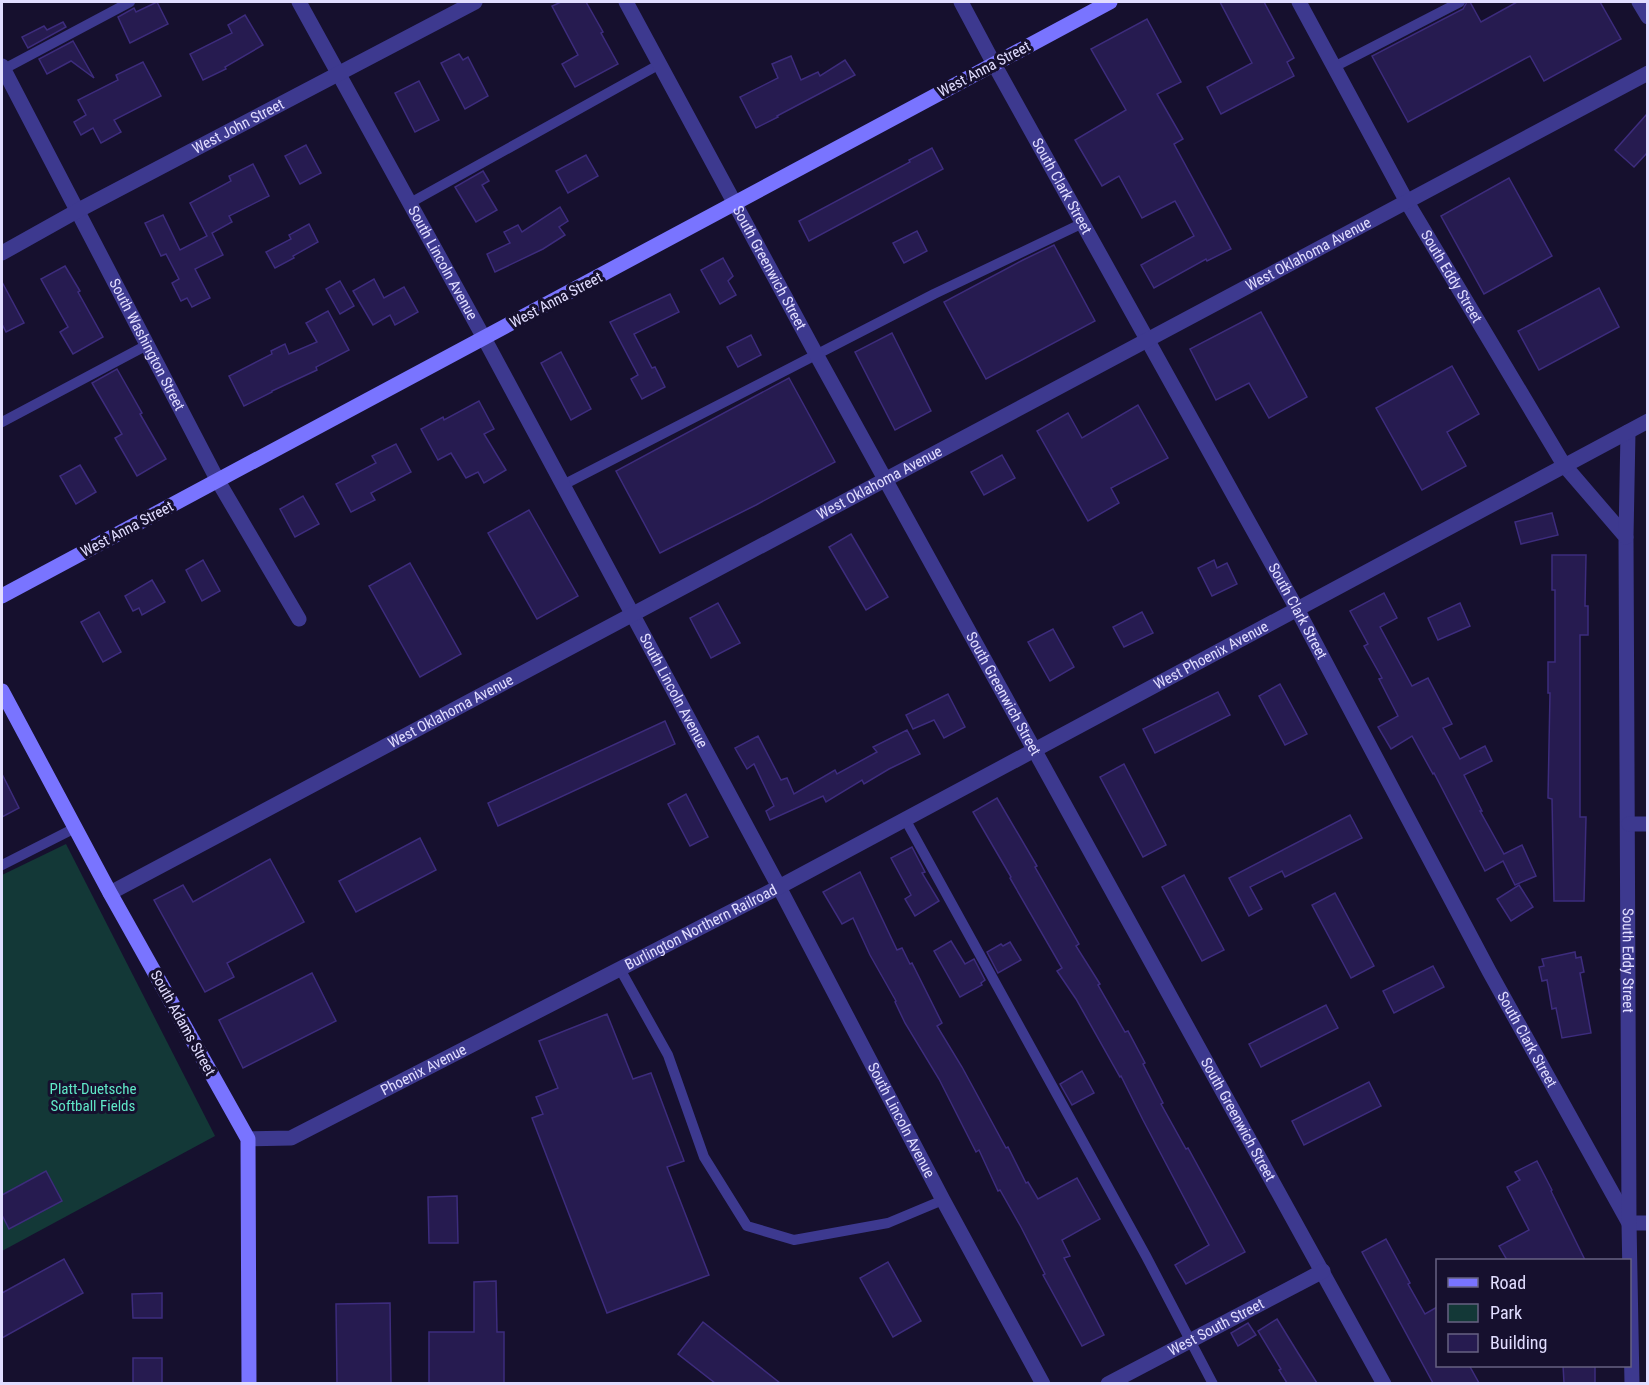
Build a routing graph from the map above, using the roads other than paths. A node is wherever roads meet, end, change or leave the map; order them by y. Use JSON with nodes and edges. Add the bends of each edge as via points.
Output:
{"nodes":[{"id":1,"x":130,"y":2,"type":"edge"},
{"id":2,"x":299,"y":2,"type":"edge"},
{"id":3,"x":476,"y":2,"type":"edge"},
{"id":4,"x":626,"y":2,"type":"edge"},
{"id":5,"x":961,"y":2,"type":"edge"},
{"id":6,"x":1110,"y":2,"type":"edge"},
{"id":7,"x":1299,"y":2,"type":"edge"},
{"id":8,"x":1460,"y":2,"type":"edge"},
{"id":9,"x":1639,"y":2,"type":"edge"},
{"id":10,"x":1647,"y":17,"type":"edge"},
{"id":11,"x":660,"y":64,"type":"junction"},
{"id":12,"x":994,"y":64,"type":"junction"},
{"id":13,"x":1334,"y":67,"type":"junction"},
{"id":14,"x":2,"y":68,"type":"edge"},
{"id":15,"x":339,"y":73,"type":"junction"},
{"id":16,"x":1647,"y":73,"type":"edge"},
{"id":17,"x":1407,"y":202,"type":"junction"},
{"id":18,"x":410,"y":203,"type":"junction"},
{"id":19,"x":734,"y":204,"type":"junction"},
{"id":20,"x":77,"y":212,"type":"junction"},
{"id":21,"x":1083,"y":223,"type":"junction"},
{"id":22,"x":2,"y":253,"type":"edge"},
{"id":23,"x":484,"y":338,"type":"junction"},
{"id":24,"x":1148,"y":339,"type":"junction"},
{"id":25,"x":147,"y":345,"type":"junction"},
{"id":26,"x":816,"y":354,"type":"junction"},
{"id":27,"x":1647,"y":421,"type":"edge"},
{"id":28,"x":2,"y":422,"type":"edge"},
{"id":29,"x":1628,"y":432,"type":"junction"},
{"id":30,"x":1564,"y":465,"type":"junction"},
{"id":31,"x":885,"y":479,"type":"junction"},
{"id":32,"x":218,"y":481,"type":"junction"},
{"id":33,"x":563,"y":485,"type":"junction"},
{"id":34,"x":1626,"y":537,"type":"junction"},
{"id":35,"x":2,"y":596,"type":"edge"},
{"id":36,"x":1297,"y":609,"type":"junction"},
{"id":37,"x":632,"y":614,"type":"junction"},
{"id":38,"x":299,"y":619,"type":"dead end"},
{"id":39,"x":2,"y":691,"type":"edge"},
{"id":40,"x":1034,"y":750,"type":"junction"},
{"id":41,"x":905,"y":819,"type":"junction"},
{"id":42,"x":1629,"y":824,"type":"junction"},
{"id":43,"x":1647,"y":824,"type":"edge"},
{"id":44,"x":75,"y":828,"type":"junction"},
{"id":45,"x":2,"y":865,"type":"edge"},
{"id":46,"x":806,"y":872,"type":"joint"},
{"id":47,"x":779,"y":887,"type":"junction"},
{"id":48,"x":110,"y":893,"type":"junction"},
{"id":49,"x":620,"y":969,"type":"junction"},
{"id":50,"x":594,"y":982,"type":"joint"},
{"id":51,"x":248,"y":1139,"type":"junction"},
{"id":52,"x":943,"y":1200,"type":"junction"},
{"id":53,"x":1629,"y":1223,"type":"junction"},
{"id":54,"x":1647,"y":1223,"type":"edge"},
{"id":55,"x":1630,"y":1259,"type":"edge"},
{"id":56,"x":1323,"y":1271,"type":"junction"},
{"id":57,"x":1631,"y":1330,"type":"edge"},
{"id":58,"x":1190,"y":1340,"type":"junction"},
{"id":59,"x":249,"y":1383,"type":"edge"},
{"id":60,"x":1043,"y":1383,"type":"edge"},
{"id":61,"x":1108,"y":1383,"type":"edge"},
{"id":62,"x":1212,"y":1383,"type":"edge"},
{"id":63,"x":1384,"y":1383,"type":"edge"},
{"id":64,"x":1632,"y":1383,"type":"edge"}],
"edges":[{"from":1,"to":14,"type":"lane"},
{"from":2,"to":15,"type":"street","name":"South Lincoln Avenue"},
{"from":3,"to":15,"type":"street","name":"West John Street"},
{"from":4,"to":11,"type":"street","name":"South Greenwich Street"},
{"from":5,"to":12,"type":"street","name":"South Clark Street"},
{"from":6,"to":12,"type":"main road","name":"West Anna Street"},
{"from":7,"to":13,"type":"street","name":"South Eddy Street"},
{"from":8,"to":13,"type":"lane"},
{"from":9,"to":10,"type":"street"},
{"from":11,"to":18,"type":"lane"},
{"from":11,"to":19,"type":"street","name":"South Greenwich Street"},
{"from":12,"to":19,"type":"main road","name":"West Anna Street"},
{"from":12,"to":21,"type":"street","name":"South Clark Street"},
{"from":13,"to":17,"type":"street","name":"South Eddy Street"},
{"from":14,"to":20,"type":"street","name":"South Washington Street"},
{"from":15,"to":18,"type":"street","name":"South Lincoln Avenue"},
{"from":15,"to":20,"type":"street","name":"West John Street"},
{"from":16,"to":17,"type":"street","name":"West Oklahoma Avenue"},
{"from":17,"to":24,"type":"street","name":"West Oklahoma Avenue"},
{"from":17,"to":30,"type":"street","name":"South Eddy Street"},
{"from":18,"to":23,"type":"street","name":"South Lincoln Avenue"},
{"from":19,"to":23,"type":"main road","name":"West Anna Street"},
{"from":19,"to":26,"type":"street","name":"South Greenwich Street"},
{"from":20,"to":22,"type":"street","name":"West John Street"},
{"from":20,"to":25,"type":"street","name":"South Washington Street"},
{"from":21,"to":24,"type":"street","name":"South Clark Street"},
{"from":21,"to":26,"type":"lane"},
{"from":23,"to":32,"type":"main road","name":"West Anna Street"},
{"from":23,"to":33,"type":"street","name":"South Lincoln Avenue"},
{"from":24,"to":31,"type":"street","name":"West Oklahoma Avenue"},
{"from":24,"to":36,"type":"street","name":"South Clark Street"},
{"from":25,"to":28,"type":"lane"},
{"from":25,"to":32,"type":"street","name":"South Washington Street"},
{"from":26,"to":31,"type":"street","name":"South Greenwich Street"},
{"from":26,"to":33,"type":"lane"},
{"from":27,"to":29,"type":"street","name":"West Phoenix Avenue"},
{"from":29,"to":30,"type":"street","name":"West Phoenix Avenue"},
{"from":29,"to":34,"type":"street","name":"South Eddy Street"},
{"from":30,"to":34,"type":"street","name":"South Eddy Street"},
{"from":30,"to":36,"type":"street","name":"West Phoenix Avenue"},
{"from":31,"to":37,"type":"street","name":"West Oklahoma Avenue"},
{"from":31,"to":40,"type":"street","name":"South Greenwich Street"},
{"from":32,"to":35,"type":"main road","name":"West Anna Street"},
{"from":32,"to":38,"type":"street","name":"South Washington Street"},
{"from":33,"to":37,"type":"street","name":"South Lincoln Avenue"},
{"from":34,"to":42,"type":"street","name":"South Eddy Street"},
{"from":36,"to":40,"type":"street","name":"West Phoenix Avenue"},
{"from":36,"to":53,"type":"street","name":"South Clark Street"},
{"from":37,"to":47,"type":"street","name":"South Lincoln Avenue"},
{"from":37,"to":48,"type":"street","name":"West Oklahoma Avenue"},
{"from":39,"to":44,"type":"main road","name":"South Adams Street"},
{"from":40,"to":41,"type":"street","name":"West Phoenix Avenue"},
{"from":40,"to":56,"type":"street","name":"South Greenwich Street"},
{"from":41,"to":46,"type":"street","name":"West Phoenix Avenue"},
{"from":41,"to":58,"type":"lane"},
{"from":42,"to":43,"type":"street"},
{"from":42,"to":53,"type":"street","name":"South Eddy Street"},
{"from":44,"to":45,"type":"lane"},
{"from":44,"to":48,"type":"main road","name":"South Adams Street"},
{"from":46,"to":47,"type":"street","name":"Burlington Northern Railroad"},
{"from":47,"to":49,"type":"street","name":"Burlington Northern Railroad"},
{"from":47,"to":52,"type":"street","name":"South Lincoln Avenue"},
{"from":48,"to":51,"type":"main road","name":"South Adams Street"},
{"from":49,"to":50,"type":"street","name":"Burlington Northern Railroad"},
{"from":49,"to":52,"type":"lane","via":[[668,1054],[704,1157],[747,1226],[794,1240],[888,1223]]},
{"from":50,"to":51,"type":"street","name":"Phoenix Avenue","via":[[291,1138]]},
{"from":51,"to":59,"type":"main road","name":"South Adams Street"},
{"from":52,"to":60,"type":"street","name":"South Lincoln Avenue"},
{"from":53,"to":54,"type":"street"},
{"from":53,"to":55,"type":"street","name":"South Eddy Street"},
{"from":56,"to":58,"type":"street","name":"West South Street"},
{"from":56,"to":63,"type":"street","name":"South Greenwich Street"},
{"from":57,"to":64,"type":"street","name":"South Eddy Street"},
{"from":58,"to":61,"type":"street","name":"West South Street"},
{"from":58,"to":62,"type":"lane"}]}
